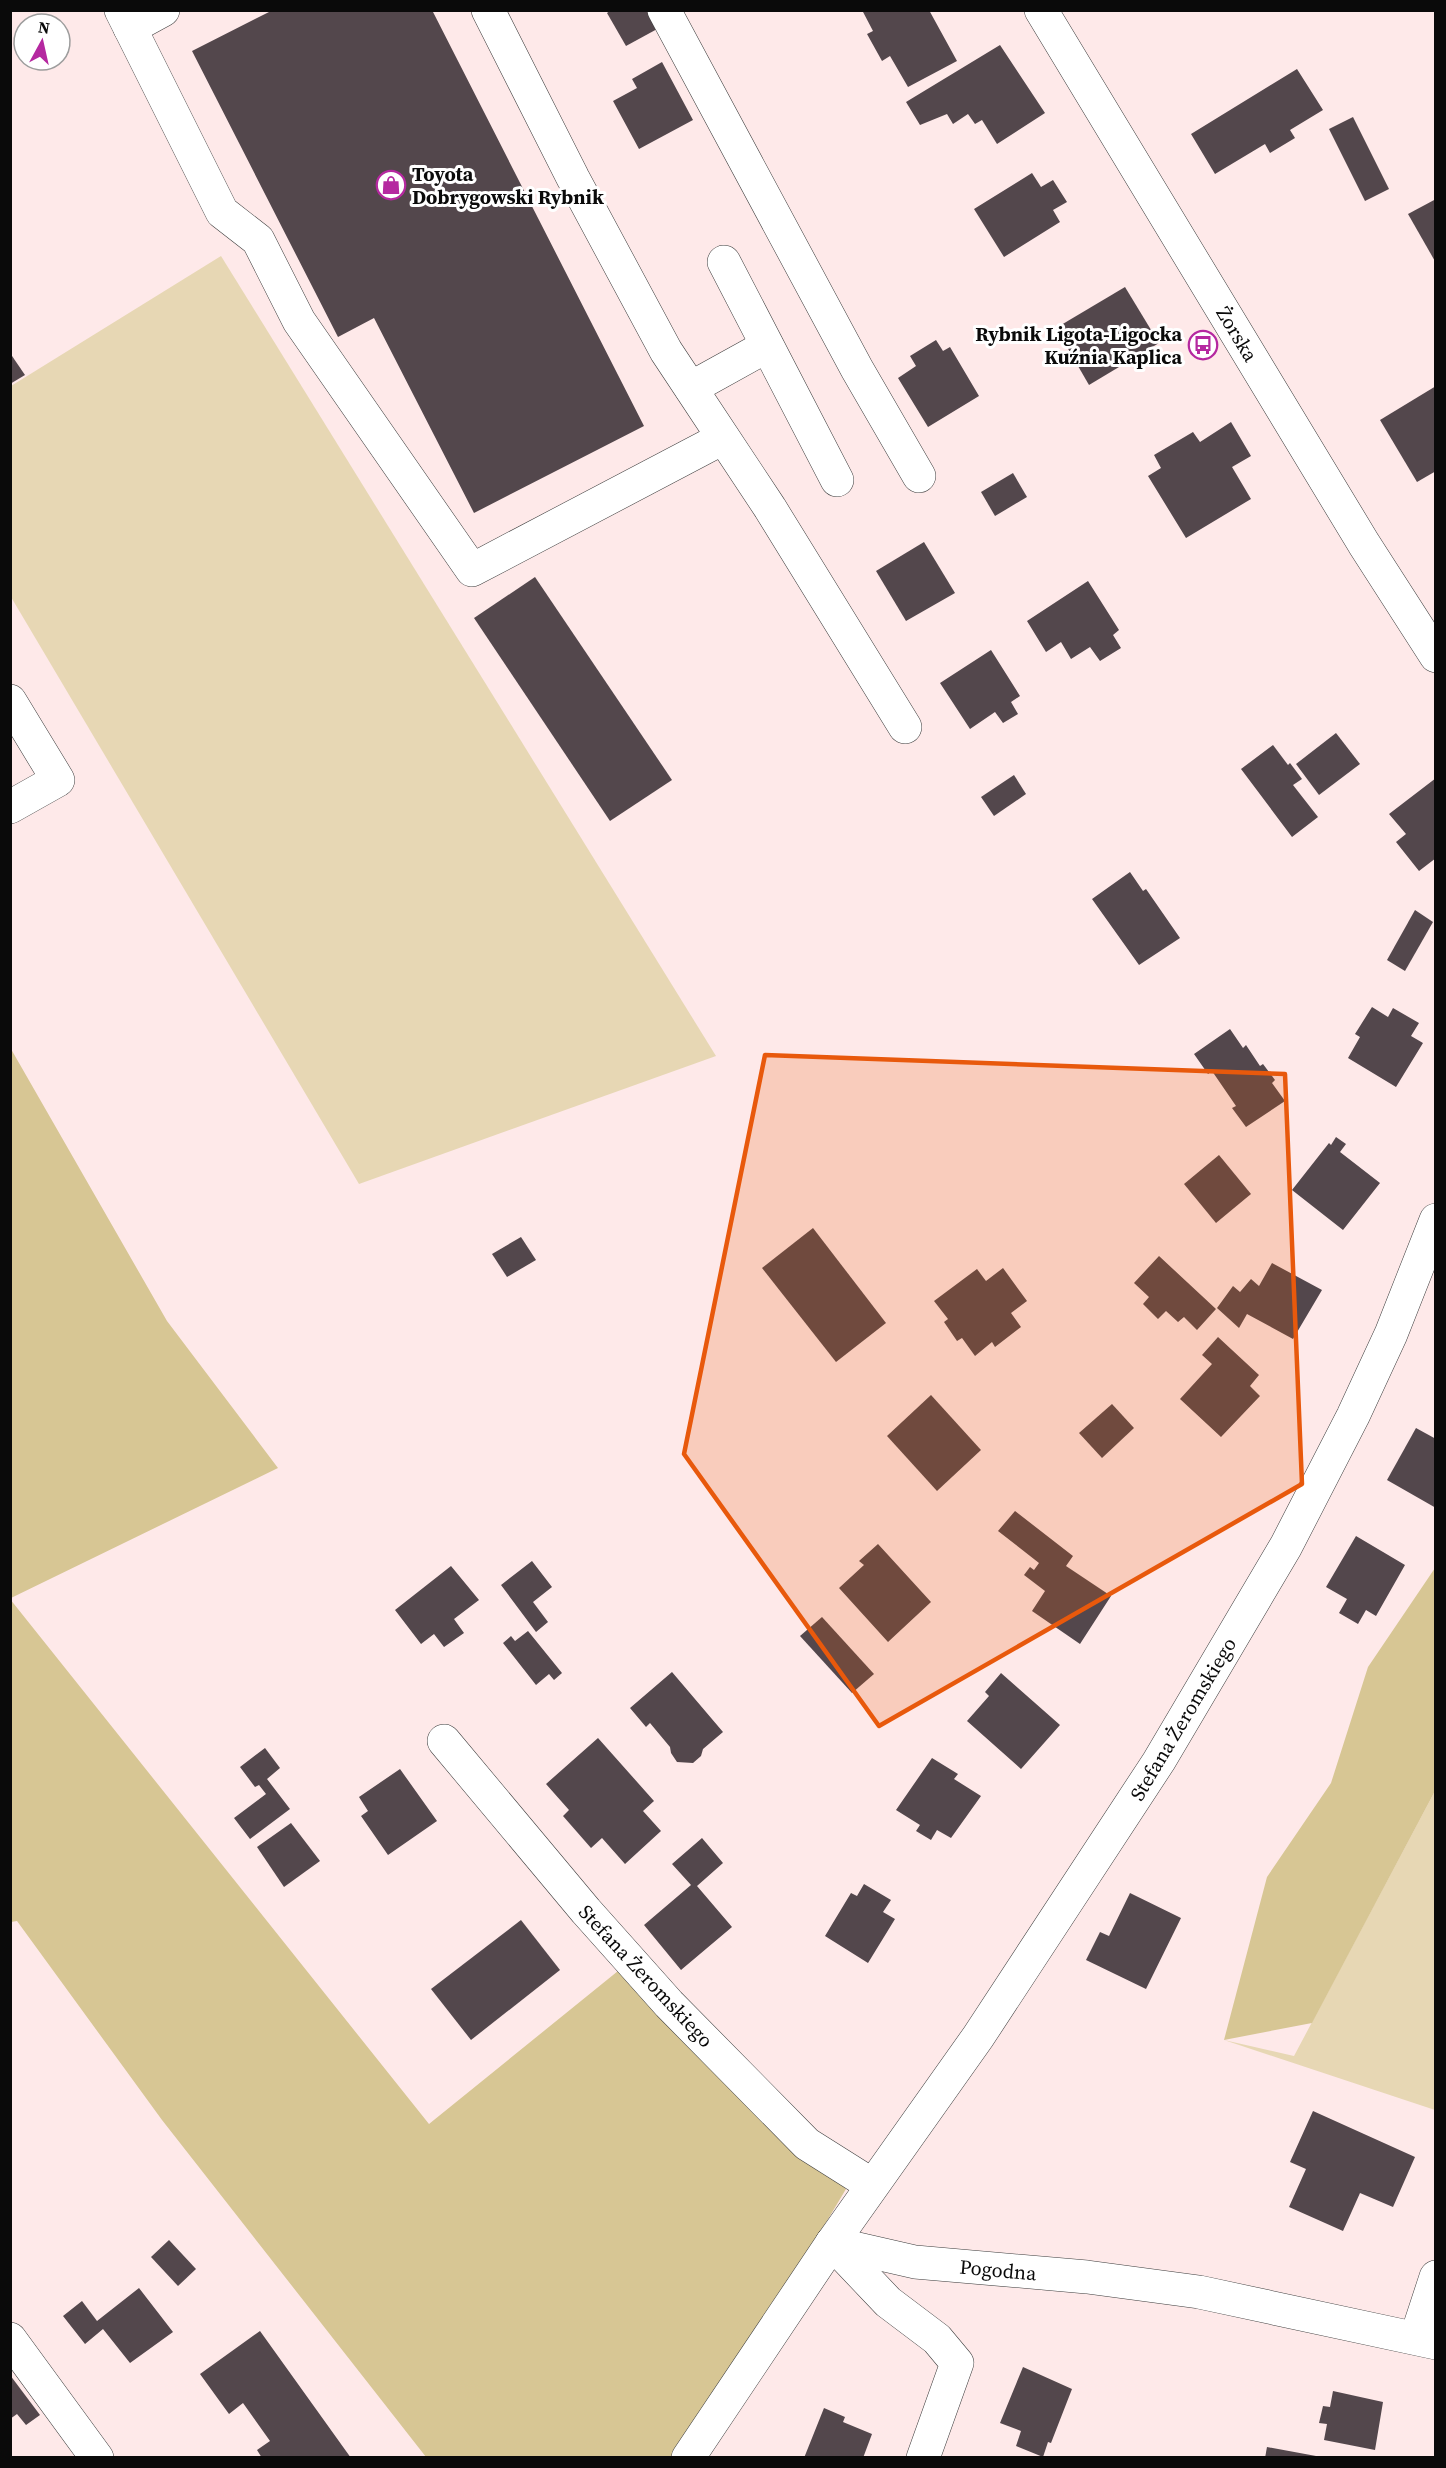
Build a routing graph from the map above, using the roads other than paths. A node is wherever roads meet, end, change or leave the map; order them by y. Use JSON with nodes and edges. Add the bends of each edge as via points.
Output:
{"nodes":[{"id":1,"x":163,"y":10,"type":"edge"},
{"id":2,"x":488,"y":10,"type":"edge"},
{"id":3,"x":664,"y":10,"type":"edge"},
{"id":4,"x":1041,"y":10,"type":"edge"},
{"id":5,"x":126,"y":19,"type":"edge"},
{"id":6,"x":724,"y":262,"type":"dead end"},
{"id":7,"x":767,"y":346,"type":"junction"},
{"id":8,"x":691,"y":388,"type":"junction"},
{"id":9,"x":723,"y":438,"type":"junction"},
{"id":10,"x":919,"y":476,"type":"dead end"},
{"id":11,"x":837,"y":480,"type":"dead end"},
{"id":12,"x":1436,"y":656,"type":"edge"},
{"id":13,"x":10,"y":701,"type":"edge"},
{"id":14,"x":905,"y":727,"type":"dead end"},
{"id":15,"x":10,"y":807,"type":"edge"},
{"id":16,"x":1436,"y":1220,"type":"edge"},
{"id":17,"x":444,"y":1741,"type":"dead end"},
{"id":18,"x":872,"y":2185,"type":"junction"},
{"id":19,"x":832,"y":2243,"type":"junction"},
{"id":20,"x":1436,"y":2277,"type":"edge"},
{"id":21,"x":10,"y":2339,"type":"edge"},
{"id":22,"x":1426,"y":2340,"type":"edge"},
{"id":23,"x":97,"y":2457,"type":"edge"},
{"id":24,"x":687,"y":2457,"type":"edge"},
{"id":25,"x":923,"y":2457,"type":"edge"}],
"edges":[{"from":1,"to":5,"type":"street"},
{"from":2,"to":8,"type":"street","via":[[666,351]]},
{"from":3,"to":10,"type":"street","via":[[857,369]]},
{"from":4,"to":12,"type":"street","name":"Żorska","via":[[1364,544]]},
{"from":5,"to":9,"type":"street","via":[[222,212],[258,240],[298,321],[472,570]]},
{"from":6,"to":7,"type":"street"},
{"from":7,"to":8,"type":"street"},
{"from":7,"to":11,"type":"street"},
{"from":8,"to":9,"type":"street"},
{"from":9,"to":14,"type":"street"},
{"from":13,"to":15,"type":"street","via":[[58,780]]},
{"from":16,"to":18,"type":"street","name":"Stefana Żeromskiego","via":[[1353,1416],[1286,1546],[1103,1848],[978,2037]]},
{"from":17,"to":18,"type":"street","name":"Stefana Żeromskiego","via":[[669,2004],[807,2144]]},
{"from":18,"to":19,"type":"street","name":"Stefana Żeromskiego"},
{"from":19,"to":22,"type":"street","name":"Pogodna","via":[[915,2262],[1097,2278],[1199,2292]]},
{"from":19,"to":24,"type":"street","name":"Stefana Żeromskiego"},
{"from":19,"to":25,"type":"street","via":[[888,2302],[937,2339],[957,2363]]},
{"from":20,"to":22,"type":"street"},
{"from":21,"to":23,"type":"street"}]}
